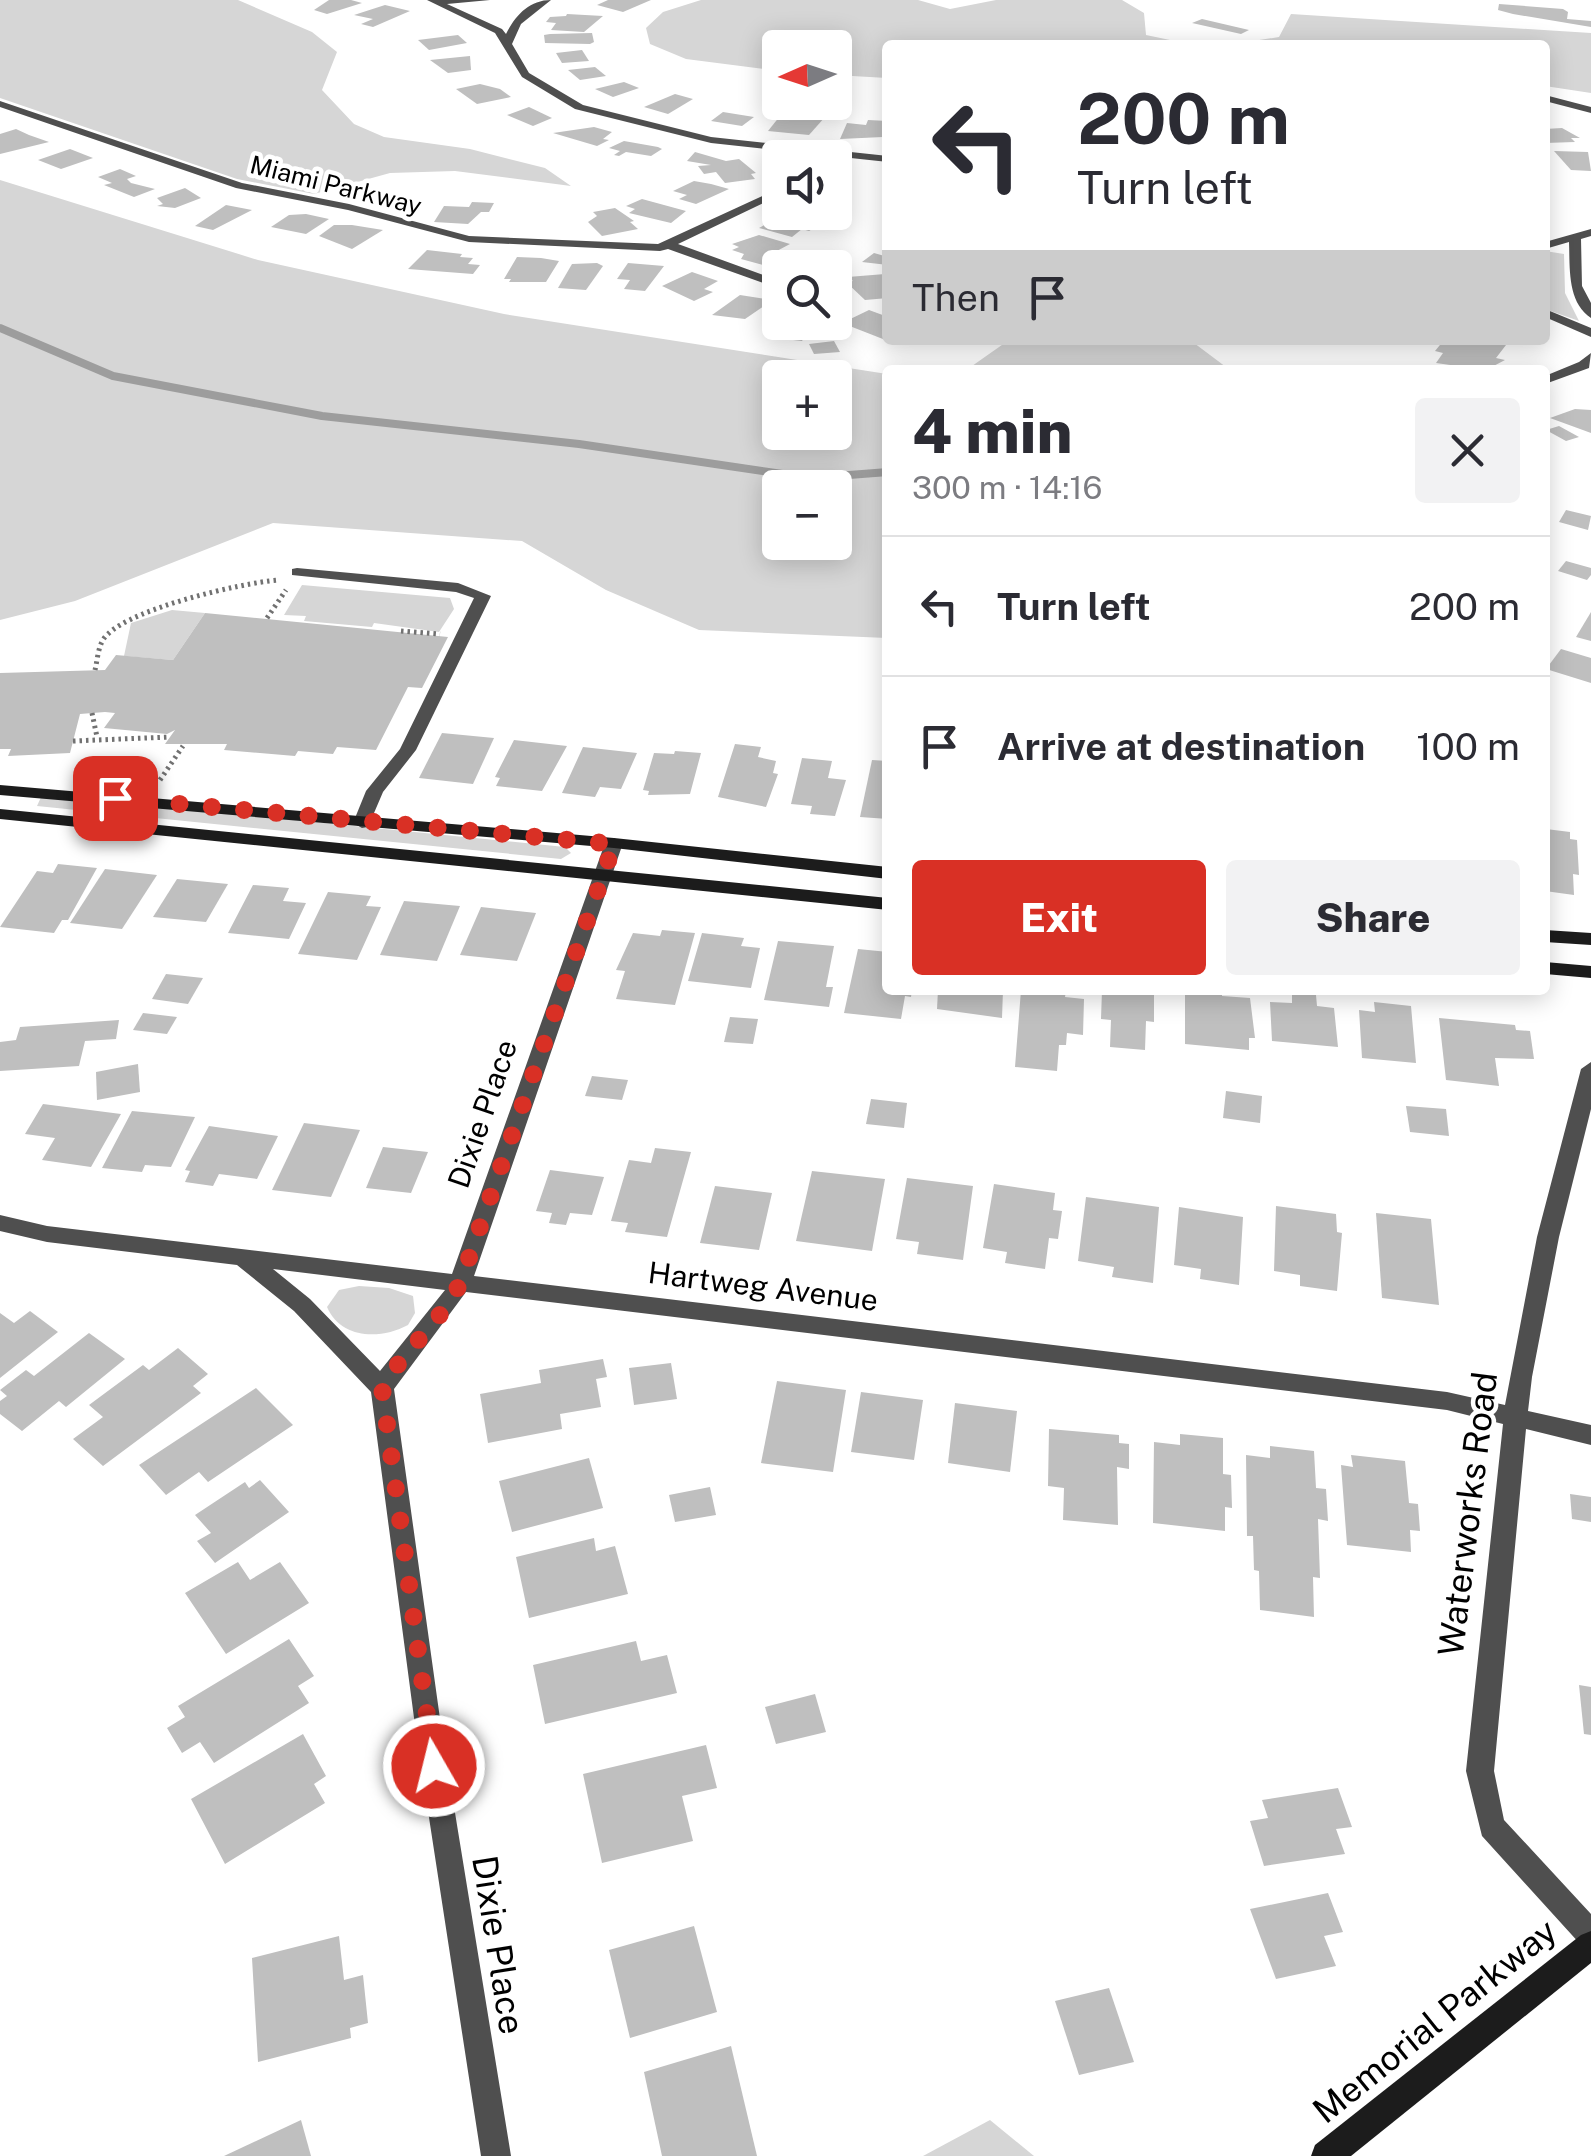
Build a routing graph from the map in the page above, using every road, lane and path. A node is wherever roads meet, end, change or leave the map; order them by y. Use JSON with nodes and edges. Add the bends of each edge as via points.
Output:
{"nodes":[{"id":1,"x":432,"y":0,"type":"edge"},
{"id":2,"x":485,"y":0,"type":"edge"},
{"id":3,"x":546,"y":0,"type":"edge"},
{"id":4,"x":508,"y":43,"type":"junction"},
{"id":5,"x":1550,"y":99,"type":"edge"},
{"id":6,"x":0,"y":104,"type":"edge"},
{"id":7,"x":1591,"y":110,"type":"edge"},
{"id":8,"x":762,"y":148,"type":"edge"},
{"id":9,"x":852,"y":157,"type":"edge"},
{"id":10,"x":882,"y":158,"type":"edge"},
{"id":11,"x":882,"y":158,"type":"edge"},
{"id":12,"x":852,"y":164,"type":"edge"},
{"id":13,"x":762,"y":200,"type":"edge"},
{"id":14,"x":1591,"y":232,"type":"edge"},
{"id":15,"x":1575,"y":240,"type":"junction"},
{"id":16,"x":1550,"y":245,"type":"edge"},
{"id":17,"x":672,"y":246,"type":"junction"},
{"id":18,"x":762,"y":278,"type":"edge"},
{"id":19,"x":1591,"y":314,"type":"edge"},
{"id":20,"x":1550,"y":315,"type":"edge"},
{"id":21,"x":1591,"y":333,"type":"edge"},
{"id":22,"x":1591,"y":357,"type":"edge"},
{"id":23,"x":1550,"y":378,"type":"edge"},
{"id":24,"x":297,"y":572,"type":"dead end"},
{"id":25,"x":267,"y":618,"type":"dead end"},
{"id":26,"x":401,"y":631,"type":"dead end"},
{"id":27,"x":450,"y":635,"type":"dead end"},
{"id":28,"x":95,"y":670,"type":"dead end"},
{"id":29,"x":92,"y":713,"type":"dead end"},
{"id":30,"x":170,"y":736,"type":"dead end"},
{"id":31,"x":97,"y":738,"type":"junction"},
{"id":32,"x":73,"y":741,"type":"dead end"},
{"id":33,"x":183,"y":746,"type":"dead end"},
{"id":34,"x":157,"y":785,"type":"dead end"},
{"id":35,"x":0,"y":790,"type":"edge"},
{"id":36,"x":0,"y":814,"type":"edge"},
{"id":37,"x":362,"y":824,"type":"junction"},
{"id":38,"x":614,"y":844,"type":"junction"},
{"id":39,"x":882,"y":872,"type":"edge"},
{"id":40,"x":603,"y":876,"type":"junction"},
{"id":41,"x":882,"y":903,"type":"edge"},
{"id":42,"x":1550,"y":936,"type":"edge"},
{"id":43,"x":1591,"y":939,"type":"edge"},
{"id":44,"x":1550,"y":968,"type":"edge"},
{"id":45,"x":1591,"y":972,"type":"edge"},
{"id":46,"x":1591,"y":1069,"type":"edge"},
{"id":47,"x":0,"y":1224,"type":"edge"},
{"id":48,"x":240,"y":1255,"type":"junction"},
{"id":49,"x":461,"y":1281,"type":"junction"},
{"id":50,"x":382,"y":1388,"type":"junction"},
{"id":51,"x":1519,"y":1416,"type":"junction"},
{"id":52,"x":1591,"y":1434,"type":"edge"},
{"id":53,"x":1591,"y":1934,"type":"edge"},
{"id":54,"x":1591,"y":1945,"type":"edge"},
{"id":55,"x":496,"y":2156,"type":"edge"},
{"id":56,"x":1326,"y":2156,"type":"edge"}],
"edges":[{"from":1,"to":2,"type":"street"},
{"from":1,"to":4,"type":"street","via":[[483,22]]},
{"from":3,"to":4,"type":"street","via":[[521,17]]},
{"from":4,"to":8,"type":"street","via":[[526,76],[579,107]]},
{"from":5,"to":7,"type":"street"},
{"from":6,"to":17,"type":"street","name":"Miami Parkway","via":[[222,180],[449,236],[622,249]]},
{"from":9,"to":10,"type":"street"},
{"from":11,"to":12,"type":"street"},
{"from":13,"to":17,"type":"street","name":"Miami Parkway"},
{"from":14,"to":15,"type":"street"},
{"from":15,"to":16,"type":"street"},
{"from":15,"to":19,"type":"street","via":[[1576,286]]},
{"from":17,"to":18,"type":"street","name":"Miami Parkway"},
{"from":20,"to":21,"type":"street"},
{"from":22,"to":23,"type":"street"},
{"from":24,"to":37,"type":"street","via":[[484,596],[408,750],[376,792]]},
{"from":25,"to":28,"type":"path","via":[[292,581],[255,581],[124,622],[103,638]]},
{"from":26,"to":27,"type":"path"},
{"from":29,"to":31,"type":"path"},
{"from":30,"to":31,"type":"path"},
{"from":31,"to":32,"type":"path"},
{"from":33,"to":34,"type":"path"},
{"from":35,"to":37,"type":"street"},
{"from":36,"to":40,"type":"street"},
{"from":37,"to":38,"type":"street"},
{"from":38,"to":39,"type":"street"},
{"from":38,"to":40,"type":"street","name":"Dixie Place"},
{"from":40,"to":41,"type":"street"},
{"from":40,"to":49,"type":"street","name":"Dixie Place"},
{"from":42,"to":43,"type":"street"},
{"from":44,"to":45,"type":"street"},
{"from":46,"to":51,"type":"street","name":"Waterworks Road","via":[[1548,1237],[1520,1378]]},
{"from":47,"to":48,"type":"street","name":"Hartweg Avenue"},
{"from":48,"to":49,"type":"street","name":"Hartweg Avenue"},
{"from":48,"to":50,"type":"street","via":[[302,1306]]},
{"from":49,"to":50,"type":"street","name":"Dixie Place"},
{"from":49,"to":51,"type":"street","name":"Hartweg Avenue","via":[[1447,1400]]},
{"from":50,"to":55,"type":"street","name":"Dixie Place"},
{"from":51,"to":52,"type":"street","name":"Hartweg Avenue"},
{"from":51,"to":53,"type":"street","name":"Waterworks Road","via":[[1480,1771],[1492,1827]]},
{"from":54,"to":56,"type":"street","name":"Memorial Parkway"}]}
